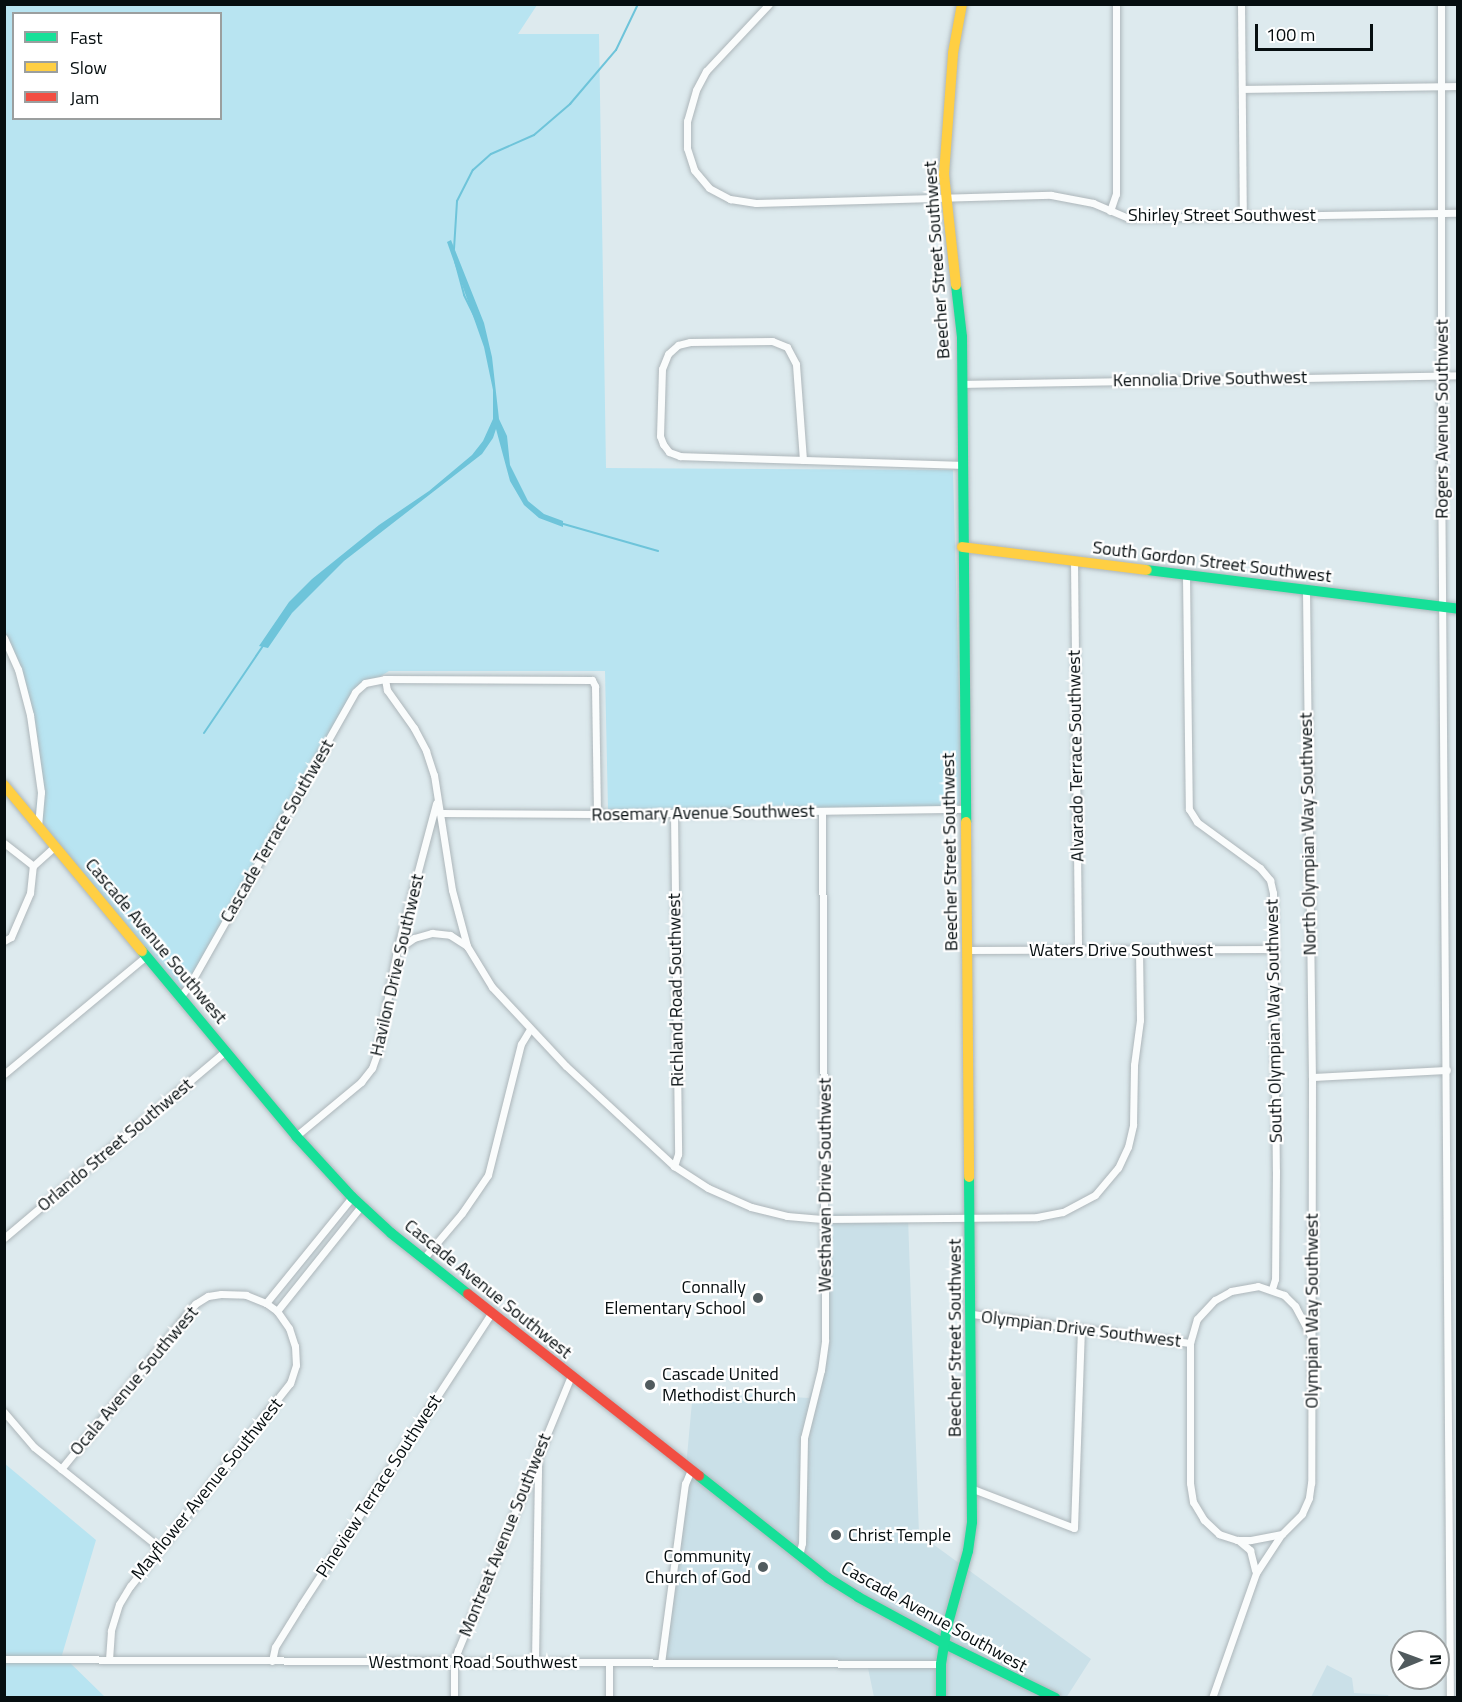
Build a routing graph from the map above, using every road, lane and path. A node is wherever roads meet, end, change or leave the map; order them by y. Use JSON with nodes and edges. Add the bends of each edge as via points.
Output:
{"nodes":[{"id":1,"x":769,"y":4,"type":"edge"},
{"id":2,"x":962,"y":4,"type":"edge"},
{"id":3,"x":1116,"y":4,"type":"edge"},
{"id":4,"x":1242,"y":4,"type":"edge"},
{"id":5,"x":1441,"y":4,"type":"edge"},
{"id":6,"x":1442,"y":86,"type":"junction"},
{"id":7,"x":1458,"y":86,"type":"edge"},
{"id":8,"x":1242,"y":88,"type":"junction"},
{"id":9,"x":945,"y":198,"type":"junction"},
{"id":10,"x":1110,"y":211,"type":"junction"},
{"id":11,"x":1442,"y":213,"type":"junction"},
{"id":12,"x":1458,"y":213,"type":"edge"},
{"id":13,"x":1243,"y":216,"type":"junction"},
{"id":14,"x":1442,"y":375,"type":"junction"},
{"id":15,"x":1458,"y":375,"type":"edge"},
{"id":16,"x":962,"y":384,"type":"junction"},
{"id":17,"x":803,"y":460,"type":"junction"},
{"id":18,"x":962,"y":465,"type":"junction"},
{"id":19,"x":962,"y":547,"type":"junction"},
{"id":20,"x":1074,"y":561,"type":"junction"},
{"id":21,"x":1186,"y":576,"type":"junction"},
{"id":22,"x":1306,"y":591,"type":"junction"},
{"id":23,"x":1443,"y":607,"type":"junction"},
{"id":24,"x":1458,"y":609,"type":"edge"},
{"id":25,"x":4,"y":638,"type":"edge"},
{"id":26,"x":385,"y":679,"type":"junction"},
{"id":27,"x":4,"y":785,"type":"edge"},
{"id":28,"x":437,"y":798,"type":"junction"},
{"id":29,"x":966,"y":809,"type":"junction"},
{"id":30,"x":822,"y":811,"type":"junction"},
{"id":31,"x":440,"y":813,"type":"junction"},
{"id":32,"x":674,"y":813,"type":"junction"},
{"id":33,"x":597,"y":814,"type":"junction"},
{"id":34,"x":38,"y":826,"type":"junction"},
{"id":35,"x":4,"y":843,"type":"edge"},
{"id":36,"x":55,"y":846,"type":"junction"},
{"id":37,"x":33,"y":866,"type":"junction"},
{"id":38,"x":4,"y":941,"type":"edge"},
{"id":39,"x":467,"y":946,"type":"junction"},
{"id":40,"x":1274,"y":949,"type":"junction"},
{"id":41,"x":397,"y":950,"type":"junction"},
{"id":42,"x":967,"y":950,"type":"junction"},
{"id":43,"x":1078,"y":950,"type":"junction"},
{"id":44,"x":1139,"y":950,"type":"junction"},
{"id":45,"x":146,"y":956,"type":"junction"},
{"id":46,"x":180,"y":997,"type":"junction"},
{"id":47,"x":530,"y":1029,"type":"junction"},
{"id":48,"x":225,"y":1051,"type":"junction"},
{"id":49,"x":1447,"y":1070,"type":"junction"},
{"id":50,"x":4,"y":1074,"type":"edge"},
{"id":51,"x":1312,"y":1077,"type":"junction"},
{"id":52,"x":296,"y":1136,"type":"junction"},
{"id":53,"x":674,"y":1166,"type":"junction"},
{"id":54,"x":352,"y":1197,"type":"junction"},
{"id":55,"x":361,"y":1206,"type":"junction"},
{"id":56,"x":971,"y":1218,"type":"junction"},
{"id":57,"x":825,"y":1219,"type":"junction"},
{"id":58,"x":4,"y":1238,"type":"edge"},
{"id":59,"x":1456,"y":1251,"type":"edge"},
{"id":60,"x":1448,"y":1252,"type":"junction"},
{"id":61,"x":423,"y":1259,"type":"junction"},
{"id":62,"x":1272,"y":1289,"type":"junction"},
{"id":63,"x":266,"y":1303,"type":"junction"},
{"id":64,"x":277,"y":1311,"type":"junction"},
{"id":65,"x":491,"y":1313,"type":"junction"},
{"id":66,"x":972,"y":1314,"type":"junction"},
{"id":67,"x":1081,"y":1328,"type":"junction"},
{"id":68,"x":1312,"y":1338,"type":"junction"},
{"id":69,"x":1190,"y":1343,"type":"junction"},
{"id":70,"x":571,"y":1376,"type":"junction"},
{"id":71,"x":4,"y":1412,"type":"edge"},
{"id":72,"x":538,"y":1457,"type":"junction"},
{"id":73,"x":61,"y":1469,"type":"junction"},
{"id":74,"x":691,"y":1470,"type":"junction"},
{"id":75,"x":1449,"y":1482,"type":"junction"},
{"id":76,"x":1458,"y":1485,"type":"edge"},
{"id":77,"x":973,"y":1489,"type":"junction"},
{"id":78,"x":1282,"y":1534,"type":"junction"},
{"id":79,"x":1237,"y":1540,"type":"junction"},
{"id":80,"x":160,"y":1548,"type":"junction"},
{"id":81,"x":800,"y":1556,"type":"junction"},
{"id":82,"x":1256,"y":1573,"type":"junction"},
{"id":83,"x":945,"y":1644,"type":"junction"},
{"id":84,"x":4,"y":1659,"type":"edge"},
{"id":85,"x":109,"y":1660,"type":"junction"},
{"id":86,"x":272,"y":1661,"type":"junction"},
{"id":87,"x":454,"y":1662,"type":"junction"},
{"id":88,"x":535,"y":1662,"type":"junction"},
{"id":89,"x":609,"y":1663,"type":"junction"},
{"id":90,"x":661,"y":1663,"type":"junction"},
{"id":91,"x":941,"y":1664,"type":"junction"},
{"id":92,"x":454,"y":1698,"type":"edge"},
{"id":93,"x":609,"y":1698,"type":"edge"},
{"id":94,"x":941,"y":1698,"type":"edge"},
{"id":95,"x":1055,"y":1698,"type":"edge"},
{"id":96,"x":1212,"y":1698,"type":"edge"},
{"id":97,"x":1450,"y":1698,"type":"edge"}],
"edges":[{"from":1,"to":9,"type":"street","name":"Shirley Street Southwest","via":[[715,59],[696,90],[687,121],[687,148],[701,181],[730,199],[756,203]]},
{"from":2,"to":9,"type":"street","name":"Beecher Street Southwest","via":[[953,53]]},
{"from":3,"to":10,"type":"street","via":[[1116,194]]},
{"from":4,"to":8,"type":"street"},
{"from":5,"to":6,"type":"street","name":"Rogers Avenue Southwest"},
{"from":6,"to":7,"type":"street"},
{"from":6,"to":8,"type":"street"},
{"from":6,"to":11,"type":"street","name":"Rogers Avenue Southwest"},
{"from":8,"to":13,"type":"street"},
{"from":9,"to":10,"type":"street","name":"Shirley Street Southwest","via":[[1051,195]]},
{"from":9,"to":16,"type":"street","name":"Beecher Street Southwest","via":[[960,309]]},
{"from":10,"to":13,"type":"street","name":"Shirley Street Southwest","via":[[1128,218]]},
{"from":11,"to":12,"type":"street","name":"Shirley Street Southwest"},
{"from":11,"to":13,"type":"street","name":"Shirley Street Southwest"},
{"from":11,"to":14,"type":"street","name":"Rogers Avenue Southwest"},
{"from":14,"to":15,"type":"street","name":"Kennolia Drive Southwest"},
{"from":14,"to":16,"type":"street","name":"Kennolia Drive Southwest"},
{"from":14,"to":23,"type":"street","name":"Rogers Avenue Southwest"},
{"from":16,"to":18,"type":"street","name":"Beecher Street Southwest"},
{"from":17,"to":17,"type":"street","via":[[680,456],[669,452],[660,436],[662,369],[668,354],[678,345],[690,342],[772,341],[787,347],[796,364]]},
{"from":17,"to":18,"type":"street"},
{"from":18,"to":19,"type":"street","name":"Beecher Street Southwest"},
{"from":19,"to":20,"type":"street","name":"South Gordon Street Southwest"},
{"from":19,"to":29,"type":"street","name":"Beecher Street Southwest"},
{"from":20,"to":21,"type":"street","name":"South Gordon Street Southwest"},
{"from":20,"to":43,"type":"street","name":"Alvarado Terrace Southwest"},
{"from":21,"to":22,"type":"street","name":"South Gordon Street Southwest"},
{"from":21,"to":40,"type":"street","name":"South Olympian Way Southwest","via":[[1189,809],[1197,822],[1260,868],[1270,880]]},
{"from":22,"to":23,"type":"street","name":"South Gordon Street Southwest"},
{"from":22,"to":51,"type":"street","name":"North Olympian Way Southwest"},
{"from":23,"to":24,"type":"street","name":"South Gordon Street Southwest"},
{"from":23,"to":49,"type":"street","name":"Rogers Avenue Southwest"},
{"from":25,"to":34,"type":"street","via":[[18,669],[30,715],[41,792]]},
{"from":26,"to":28,"type":"street","via":[[387,690],[426,751]]},
{"from":26,"to":33,"type":"street","via":[[592,680]]},
{"from":26,"to":46,"type":"street","name":"Cascade Terrace Southwest","via":[[365,683],[355,692]]},
{"from":27,"to":34,"type":"street","name":"Cascade Avenue Southwest"},
{"from":28,"to":31,"type":"street"},
{"from":28,"to":41,"type":"street","name":"Havilon Drive Southwest"},
{"from":29,"to":30,"type":"street","name":"Rosemary Avenue Southwest"},
{"from":29,"to":42,"type":"street","name":"Beecher Street Southwest"},
{"from":30,"to":32,"type":"street","name":"Rosemary Avenue Southwest"},
{"from":30,"to":57,"type":"street","name":"Westhaven Drive Southwest"},
{"from":31,"to":33,"type":"street","name":"Rosemary Avenue Southwest"},
{"from":31,"to":39,"type":"street","via":[[452,890]]},
{"from":32,"to":33,"type":"street","name":"Rosemary Avenue Southwest"},
{"from":32,"to":53,"type":"street","name":"Richland Road Southwest","via":[[678,1154]]},
{"from":34,"to":36,"type":"street","name":"Cascade Avenue Southwest"},
{"from":35,"to":37,"type":"street"},
{"from":36,"to":37,"type":"street"},
{"from":36,"to":45,"type":"street","name":"Cascade Avenue Southwest"},
{"from":37,"to":38,"type":"street","via":[[30,893],[11,937]]},
{"from":39,"to":41,"type":"street","via":[[450,935],[432,933],[414,938]]},
{"from":39,"to":47,"type":"street","via":[[492,987]]},
{"from":40,"to":44,"type":"street","name":"Waters Drive Southwest"},
{"from":40,"to":62,"type":"street","name":"South Olympian Way Southwest","via":[[1276,1171]]},
{"from":41,"to":52,"type":"street","name":"Havilon Drive Southwest","via":[[372,1068],[361,1082]]},
{"from":42,"to":43,"type":"street","name":"Waters Drive Southwest"},
{"from":42,"to":56,"type":"street","name":"Beecher Street Southwest"},
{"from":43,"to":44,"type":"street","name":"Waters Drive Southwest"},
{"from":44,"to":56,"type":"street","via":[[1140,1020],[1133,1125],[1118,1168],[1095,1195],[1063,1212],[1037,1217]]},
{"from":45,"to":46,"type":"street","name":"Cascade Avenue Southwest"},
{"from":45,"to":50,"type":"street"},
{"from":46,"to":48,"type":"street","name":"Cascade Avenue Southwest"},
{"from":47,"to":53,"type":"street"},
{"from":47,"to":61,"type":"street","via":[[521,1044],[488,1175]]},
{"from":48,"to":52,"type":"street","name":"Cascade Avenue Southwest"},
{"from":48,"to":58,"type":"street","name":"Orlando Street Southwest"},
{"from":49,"to":51,"type":"street"},
{"from":49,"to":60,"type":"street","name":"Rogers Avenue Southwest"},
{"from":51,"to":68,"type":"street","name":"Olympian Way Southwest"},
{"from":52,"to":54,"type":"street","name":"Cascade Avenue Southwest"},
{"from":53,"to":57,"type":"street","via":[[708,1188],[751,1207],[787,1216]]},
{"from":54,"to":55,"type":"street","name":"Cascade Avenue Southwest"},
{"from":54,"to":63,"type":"street"},
{"from":55,"to":61,"type":"street","name":"Cascade Avenue Southwest"},
{"from":55,"to":64,"type":"street"},
{"from":56,"to":57,"type":"street"},
{"from":56,"to":66,"type":"street","name":"Beecher Street Southwest"},
{"from":57,"to":81,"type":"street","name":"Westhaven Drive Southwest","via":[[825,1340],[804,1438]]},
{"from":59,"to":60,"type":"street"},
{"from":60,"to":75,"type":"street","name":"Rogers Avenue Southwest"},
{"from":61,"to":65,"type":"street","name":"Cascade Avenue Southwest"},
{"from":62,"to":68,"type":"street","via":[[1295,1306]]},
{"from":62,"to":69,"type":"street","via":[[1243,1287],[1215,1300],[1197,1319]]},
{"from":63,"to":64,"type":"street","name":"Ocala Avenue Southwest"},
{"from":63,"to":73,"type":"street","name":"Ocala Avenue Southwest","via":[[246,1295],[221,1294],[195,1304]]},
{"from":64,"to":80,"type":"street","name":"Mayflower Avenue Southwest","via":[[295,1346],[296,1365],[290,1383]]},
{"from":65,"to":70,"type":"street","name":"Cascade Avenue Southwest"},
{"from":65,"to":86,"type":"street","name":"Pineview Terrace Southwest","via":[[301,1605],[275,1647]]},
{"from":66,"to":67,"type":"street","name":"Olympian Drive Southwest"},
{"from":66,"to":77,"type":"street","name":"Beecher Street Southwest"},
{"from":67,"to":69,"type":"street","name":"Olympian Drive Southwest"},
{"from":67,"to":77,"type":"street","via":[[1074,1528]]},
{"from":68,"to":78,"type":"street","name":"Olympian Way Southwest","via":[[1309,1498],[1302,1514]]},
{"from":69,"to":79,"type":"street","via":[[1193,1502],[1219,1534]]},
{"from":70,"to":72,"type":"street","name":"Montreat Avenue Southwest"},
{"from":70,"to":74,"type":"street","name":"Cascade Avenue Southwest"},
{"from":71,"to":73,"type":"street","via":[[34,1447]]},
{"from":72,"to":87,"type":"street","name":"Montreat Avenue Southwest"},
{"from":72,"to":88,"type":"street"},
{"from":73,"to":80,"type":"street"},
{"from":74,"to":81,"type":"street","name":"Cascade Avenue Southwest"},
{"from":74,"to":90,"type":"street","via":[[685,1484]]},
{"from":75,"to":76,"type":"street"},
{"from":75,"to":97,"type":"street","name":"Rogers Avenue Southwest"},
{"from":77,"to":83,"type":"street","name":"Beecher Street Southwest","via":[[968,1551]]},
{"from":78,"to":79,"type":"street"},
{"from":78,"to":82,"type":"street","name":"Olympian Way Southwest"},
{"from":79,"to":82,"type":"street","via":[[1250,1550]]},
{"from":80,"to":85,"type":"street","name":"Mayflower Avenue Southwest","via":[[119,1604],[111,1631]]},
{"from":81,"to":83,"type":"street","name":"Cascade Avenue Southwest","via":[[858,1597]]},
{"from":82,"to":96,"type":"street","name":"Olympian Way Southwest"},
{"from":83,"to":91,"type":"street","name":"Beecher Street Southwest"},
{"from":83,"to":95,"type":"street","name":"Cascade Avenue Southwest"},
{"from":84,"to":85,"type":"street","name":"Westmont Road Southwest"},
{"from":85,"to":86,"type":"street","name":"Westmont Road Southwest"},
{"from":86,"to":87,"type":"street","name":"Westmont Road Southwest"},
{"from":87,"to":88,"type":"street","name":"Westmont Road Southwest"},
{"from":87,"to":92,"type":"street","name":"Montreat Avenue Southwest"},
{"from":88,"to":89,"type":"street","name":"Westmont Road Southwest"},
{"from":89,"to":90,"type":"street","name":"Westmont Road Southwest"},
{"from":89,"to":93,"type":"street"},
{"from":90,"to":91,"type":"street","name":"Westmont Road Southwest"},
{"from":91,"to":94,"type":"street","name":"Beecher Street Southwest"}]}
